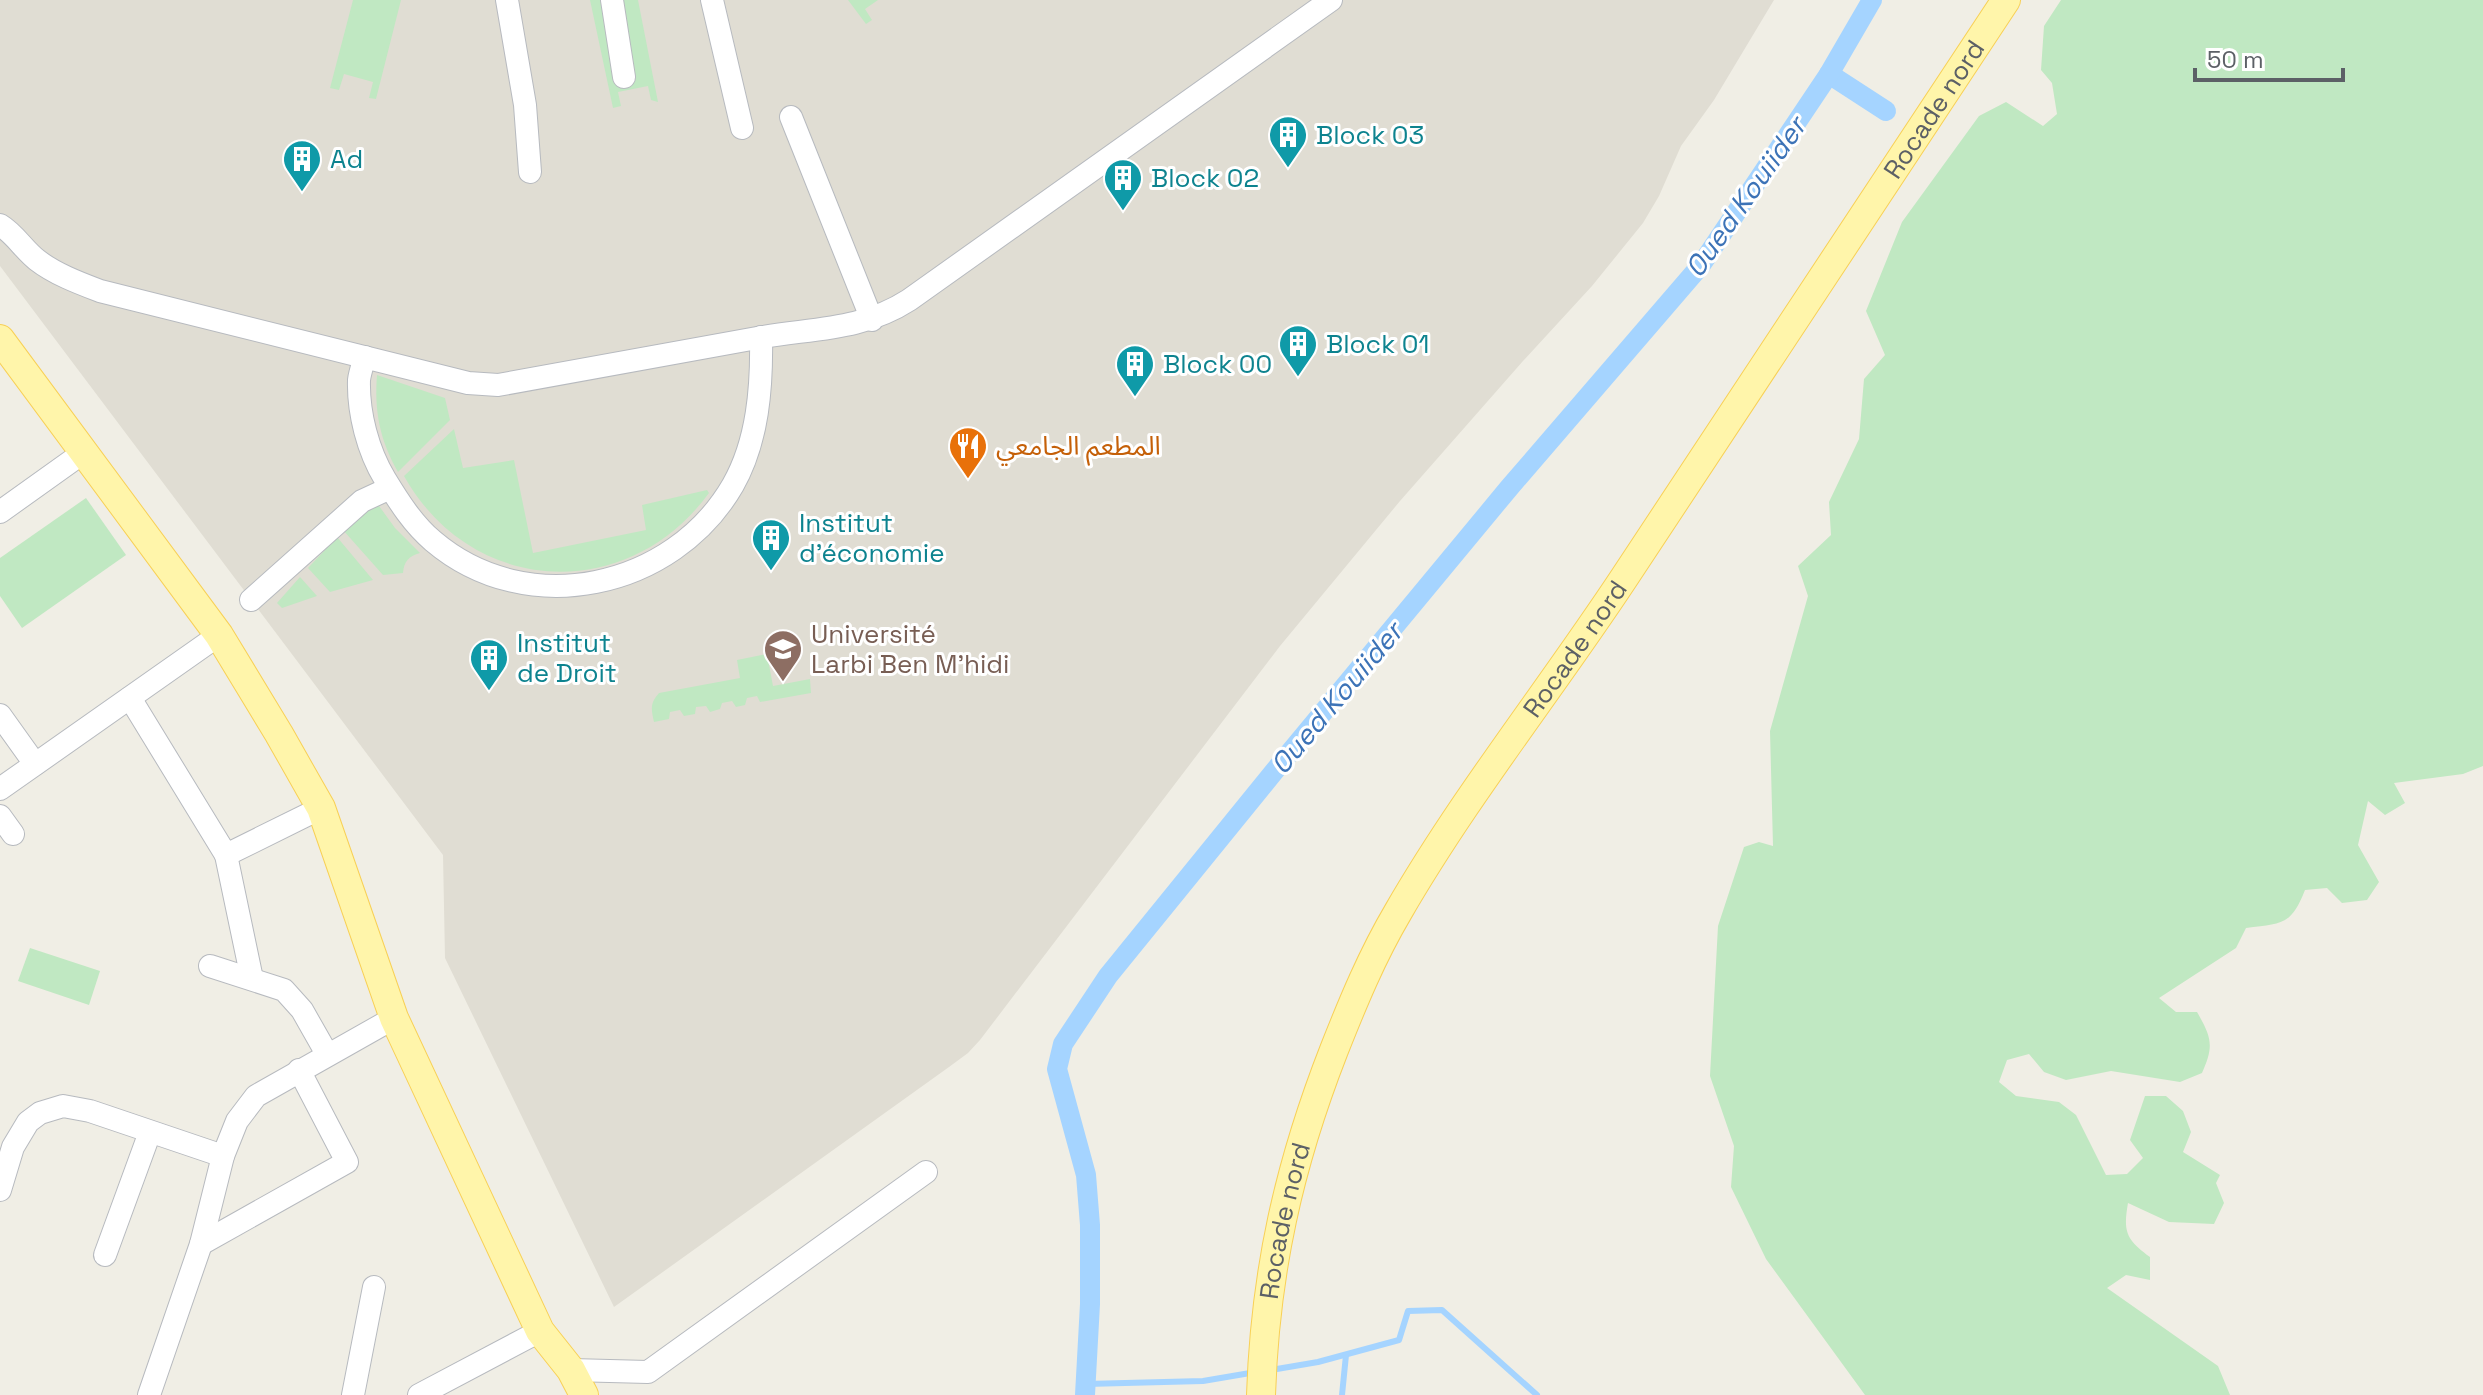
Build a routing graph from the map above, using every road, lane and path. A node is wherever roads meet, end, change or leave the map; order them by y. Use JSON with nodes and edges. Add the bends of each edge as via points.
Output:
{"nodes":[{"id":1,"x":507,"y":0,"type":"edge"},
{"id":2,"x":612,"y":0,"type":"edge"},
{"id":3,"x":712,"y":0,"type":"edge"},
{"id":4,"x":1331,"y":0,"type":"edge"},
{"id":5,"x":2006,"y":0,"type":"edge"},
{"id":6,"x":624,"y":77,"type":"dead end"},
{"id":7,"x":791,"y":117,"type":"dead end"},
{"id":8,"x":742,"y":128,"type":"dead end"},
{"id":9,"x":530,"y":172,"type":"dead end"},
{"id":10,"x":0,"y":225,"type":"edge"},
{"id":11,"x":872,"y":320,"type":"junction"},
{"id":12,"x":761,"y":337,"type":"junction"},
{"id":13,"x":365,"y":357,"type":"junction"},
{"id":14,"x":5,"y":358,"type":"edge"},
{"id":15,"x":84,"y":452,"type":"junction"},
{"id":16,"x":390,"y":488,"type":"junction"},
{"id":17,"x":0,"y":512,"type":"edge"},
{"id":18,"x":251,"y":600,"type":"dead end"},
{"id":19,"x":219,"y":635,"type":"junction"},
{"id":20,"x":130,"y":698,"type":"junction"},
{"id":21,"x":0,"y":715,"type":"edge"},
{"id":22,"x":35,"y":764,"type":"junction"},
{"id":23,"x":0,"y":789,"type":"edge"},
{"id":24,"x":321,"y":808,"type":"junction"},
{"id":25,"x":226,"y":855,"type":"junction"},
{"id":26,"x":210,"y":966,"type":"dead end"},
{"id":27,"x":252,"y":979,"type":"junction"},
{"id":28,"x":394,"y":1018,"type":"junction"},
{"id":29,"x":327,"y":1054,"type":"junction"},
{"id":30,"x":299,"y":1070,"type":"junction"},
{"id":31,"x":150,"y":1132,"type":"junction"},
{"id":32,"x":223,"y":1156,"type":"junction"},
{"id":33,"x":926,"y":1172,"type":"dead end"},
{"id":34,"x":1,"y":1183,"type":"edge"},
{"id":35,"x":201,"y":1244,"type":"junction"},
{"id":36,"x":105,"y":1255,"type":"dead end"},
{"id":37,"x":374,"y":1287,"type":"dead end"},
{"id":38,"x":540,"y":1331,"type":"junction"},
{"id":39,"x":578,"y":1383,"type":"edge"},
{"id":40,"x":149,"y":1395,"type":"edge"},
{"id":41,"x":353,"y":1395,"type":"edge"},
{"id":42,"x":419,"y":1395,"type":"edge"},
{"id":43,"x":1261,"y":1395,"type":"edge"}],
"edges":[{"from":1,"to":9,"type":"street"},
{"from":2,"to":6,"type":"street"},
{"from":3,"to":8,"type":"street"},
{"from":4,"to":11,"type":"street","via":[[909,300]]},
{"from":5,"to":43,"type":"main road","name":"Rocade nord","via":[[1589,632],[1439,845],[1362,979],[1310,1111],[1289,1183],[1275,1249]]},
{"from":7,"to":11,"type":"street"},
{"from":10,"to":13,"type":"street","via":[[38,261],[100,291]]},
{"from":11,"to":12,"type":"street"},
{"from":12,"to":13,"type":"street","via":[[498,385],[468,383]]},
{"from":12,"to":16,"type":"street","via":[[754,430],[733,484],[698,530],[639,570],[569,586],[502,578],[435,543]]},
{"from":13,"to":16,"type":"street","via":[[359,378],[365,424],[377,466]]},
{"from":14,"to":15,"type":"main road"},
{"from":15,"to":17,"type":"street"},
{"from":15,"to":19,"type":"main road"},
{"from":16,"to":18,"type":"street","via":[[362,501]]},
{"from":19,"to":20,"type":"street"},
{"from":19,"to":24,"type":"main road"},
{"from":20,"to":22,"type":"street"},
{"from":20,"to":25,"type":"street"},
{"from":21,"to":22,"type":"street"},
{"from":22,"to":23,"type":"street"},
{"from":24,"to":25,"type":"street"},
{"from":24,"to":28,"type":"main road"},
{"from":25,"to":27,"type":"street"},
{"from":26,"to":27,"type":"street"},
{"from":27,"to":29,"type":"street","via":[[284,990]]},
{"from":28,"to":29,"type":"street"},
{"from":28,"to":38,"type":"main road"},
{"from":29,"to":30,"type":"street"},
{"from":30,"to":32,"type":"street","via":[[256,1096],[237,1121]]},
{"from":30,"to":35,"type":"street","via":[[347,1162]]},
{"from":31,"to":32,"type":"street"},
{"from":31,"to":34,"type":"street","via":[[74,1107],[51,1108],[28,1122]]},
{"from":31,"to":36,"type":"street"},
{"from":32,"to":35,"type":"street"},
{"from":33,"to":39,"type":"street","via":[[648,1372]]},
{"from":35,"to":40,"type":"street"},
{"from":37,"to":41,"type":"street"},
{"from":38,"to":39,"type":"main road"},
{"from":38,"to":42,"type":"street"}]}
